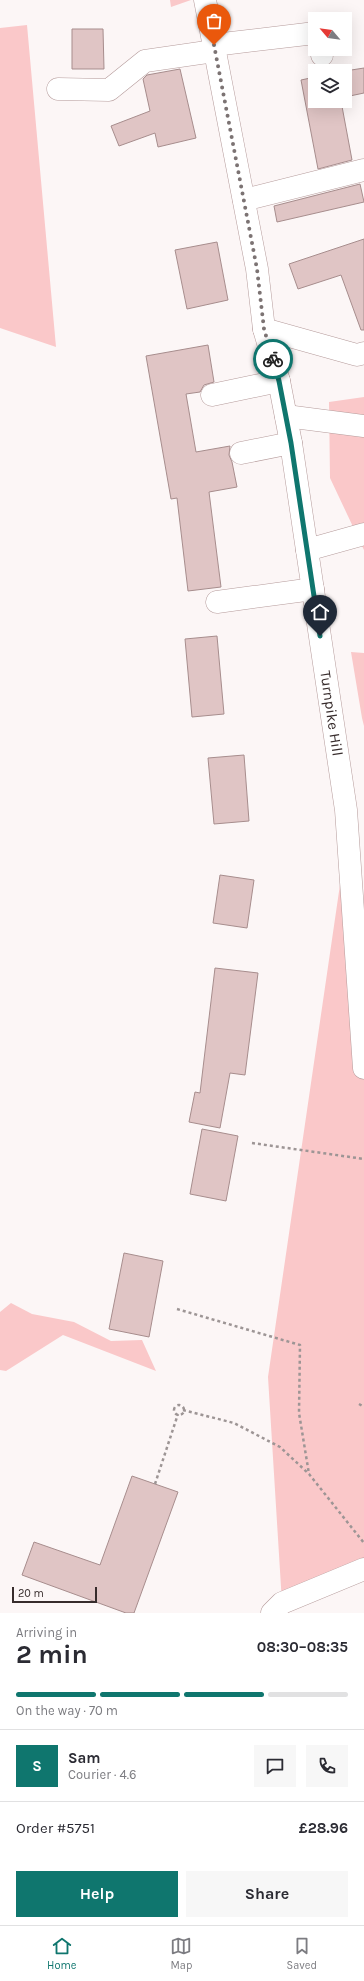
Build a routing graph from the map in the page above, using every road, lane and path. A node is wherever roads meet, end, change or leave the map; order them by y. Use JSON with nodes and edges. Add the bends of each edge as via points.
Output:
{"nodes":[{"id":1,"x":205,"y":0,"type":"edge"},
{"id":2,"x":308,"y":34,"type":"edge"},
{"id":3,"x":214,"y":48,"type":"junction"},
{"id":4,"x":58,"y":89,"type":"dead end"},
{"id":5,"x":364,"y":170,"type":"edge"},
{"id":6,"x":244,"y":200,"type":"junction"},
{"id":7,"x":264,"y":329,"type":"junction"},
{"id":8,"x":364,"y":353,"type":"edge"},
{"id":9,"x":279,"y":381,"type":"junction"},
{"id":10,"x":212,"y":395,"type":"dead end"},
{"id":11,"x":286,"y":416,"type":"junction"},
{"id":12,"x":364,"y":426,"type":"edge"},
{"id":13,"x":291,"y":443,"type":"junction"},
{"id":14,"x":241,"y":453,"type":"dead end"},
{"id":15,"x":364,"y":534,"type":"edge"},
{"id":16,"x":307,"y":550,"type":"junction"},
{"id":17,"x":313,"y":589,"type":"junction"},
{"id":18,"x":217,"y":602,"type":"dead end"},
{"id":19,"x":357,"y":881,"type":"edge"},
{"id":20,"x":364,"y":1068,"type":"edge"},
{"id":21,"x":252,"y":1143,"type":"dead end"},
{"id":22,"x":364,"y":1159,"type":"edge"},
{"id":23,"x":177,"y":1309,"type":"dead end"},
{"id":24,"x":359,"y":1404,"type":"dead end"},
{"id":25,"x":364,"y":1407,"type":"edge"},
{"id":26,"x":183,"y":1410,"type":"junction"},
{"id":27,"x":178,"y":1414,"type":"junction"},
{"id":28,"x":309,"y":1474,"type":"junction"},
{"id":29,"x":155,"y":1484,"type":"dead end"},
{"id":30,"x":364,"y":1542,"type":"edge"},
{"id":31,"x":364,"y":1569,"type":"edge"},
{"id":32,"x":272,"y":1613,"type":"edge"}],
"edges":[{"from":1,"to":3,"type":"street","name":"Turnpike Hill"},
{"from":2,"to":3,"type":"street"},
{"from":3,"to":4,"type":"street","via":[[146,61],[109,90]]},
{"from":3,"to":6,"type":"street","name":"Turnpike Hill"},
{"from":5,"to":6,"type":"street"},
{"from":6,"to":7,"type":"street","name":"Turnpike Hill","via":[[257,269]]},
{"from":7,"to":8,"type":"street","via":[[357,355]]},
{"from":7,"to":9,"type":"street","name":"Turnpike Hill"},
{"from":9,"to":10,"type":"street"},
{"from":9,"to":11,"type":"street","name":"Turnpike Hill"},
{"from":11,"to":12,"type":"street"},
{"from":11,"to":13,"type":"street","name":"Turnpike Hill"},
{"from":13,"to":14,"type":"street"},
{"from":13,"to":16,"type":"street","name":"Turnpike Hill"},
{"from":15,"to":16,"type":"street"},
{"from":16,"to":17,"type":"street","name":"Turnpike Hill"},
{"from":17,"to":18,"type":"street"},
{"from":17,"to":19,"type":"street","name":"Turnpike Hill"},
{"from":19,"to":20,"type":"street","name":"Turnpike Hill"},
{"from":21,"to":22,"type":"path"},
{"from":23,"to":28,"type":"path","via":[[300,1344],[299,1413]]},
{"from":24,"to":25,"type":"path"},
{"from":26,"to":27,"type":"path","via":[[182,1414]]},
{"from":26,"to":27,"type":"path","via":[[181,1405],[177,1405],[174,1410]]},
{"from":26,"to":28,"type":"path","via":[[234,1423],[274,1443]]},
{"from":27,"to":29,"type":"path"},
{"from":28,"to":30,"type":"path"},
{"from":31,"to":32,"type":"street","via":[[282,1603]]}]}
